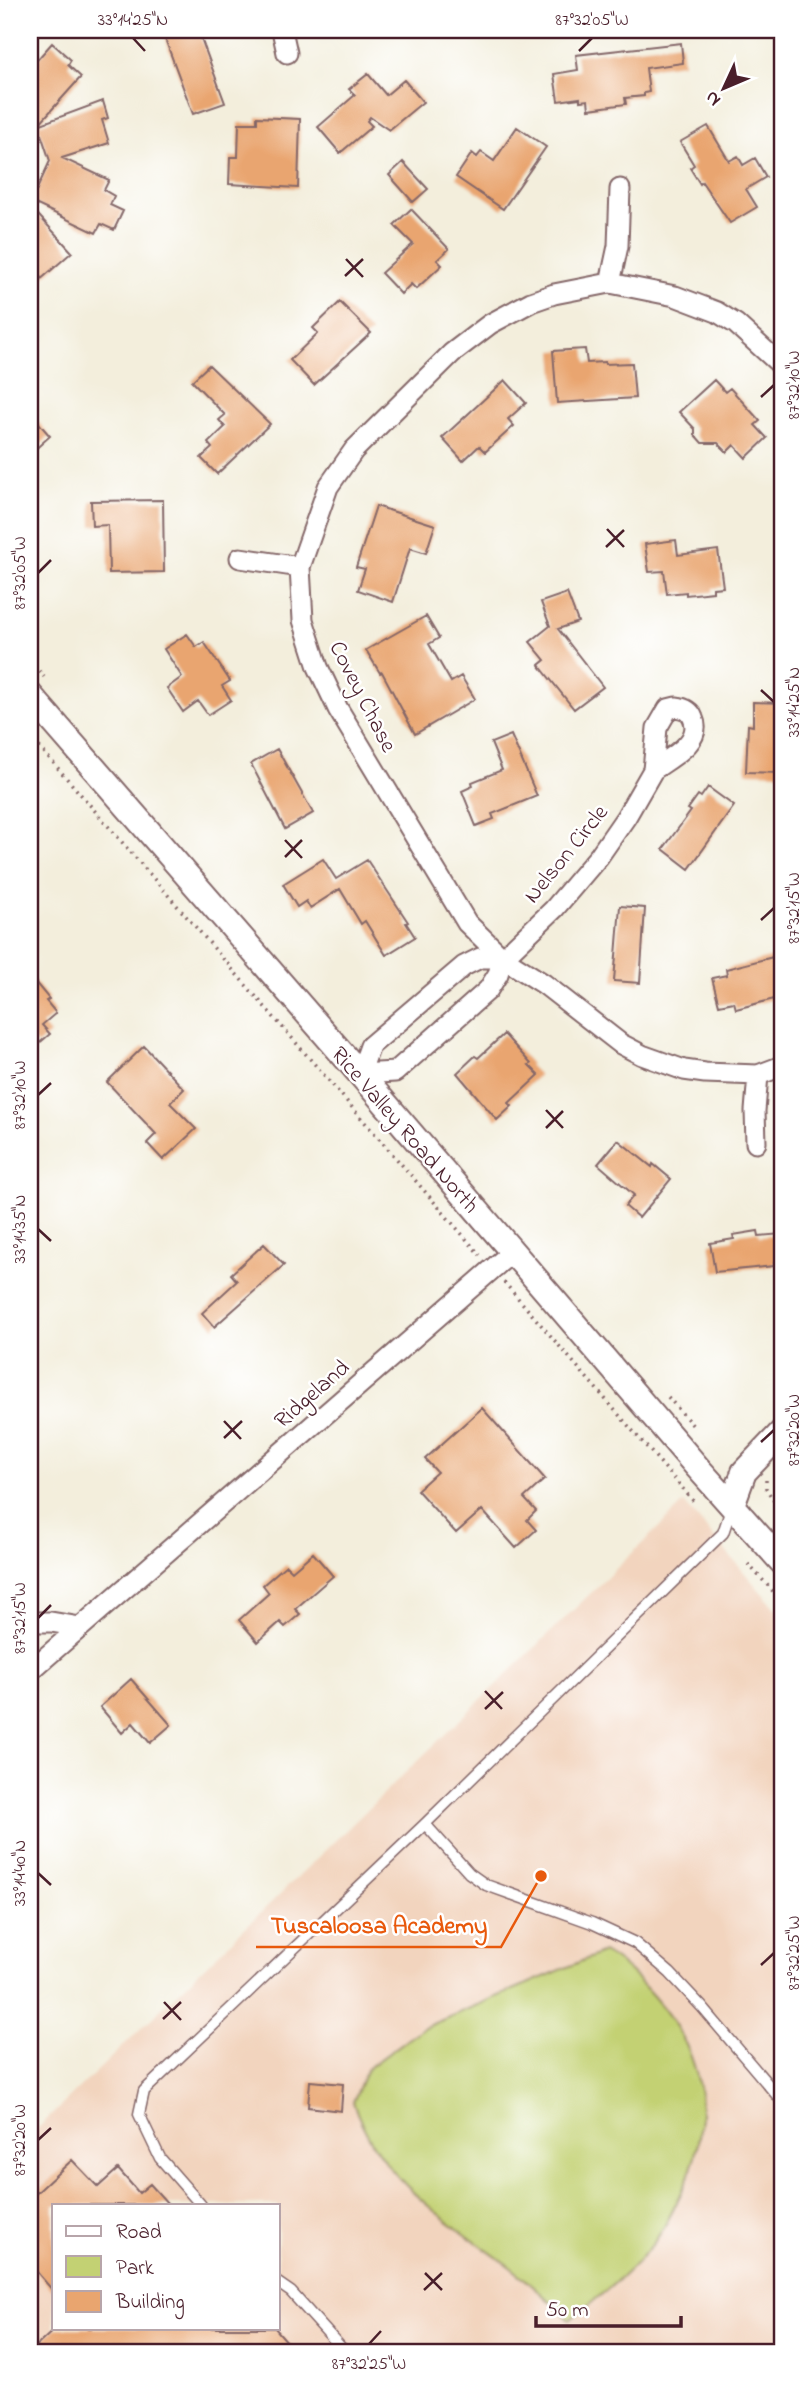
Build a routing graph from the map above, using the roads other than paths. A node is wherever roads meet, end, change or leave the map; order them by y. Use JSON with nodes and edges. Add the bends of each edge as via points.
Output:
{"nodes":[{"id":1,"x":282,"y":30,"type":"edge"},
{"id":2,"x":287,"y":53,"type":"dead end"},
{"id":3,"x":621,"y":189,"type":"dead end"},
{"id":4,"x":610,"y":283,"type":"junction"},
{"id":5,"x":782,"y":366,"type":"edge"},
{"id":6,"x":240,"y":558,"type":"dead end"},
{"id":7,"x":300,"y":567,"type":"junction"},
{"id":8,"x":30,"y":695,"type":"edge"},
{"id":9,"x":653,"y":770,"type":"dead end"},
{"id":10,"x":503,"y":958,"type":"junction"},
{"id":11,"x":782,"y":1066,"type":"edge"},
{"id":12,"x":360,"y":1074,"type":"junction"},
{"id":13,"x":758,"y":1075,"type":"junction"},
{"id":14,"x":756,"y":1143,"type":"dead end"},
{"id":15,"x":512,"y":1252,"type":"junction"},
{"id":16,"x":782,"y":1432,"type":"edge"},
{"id":17,"x":732,"y":1505,"type":"junction"},
{"id":18,"x":782,"y":1562,"type":"edge"},
{"id":19,"x":30,"y":1622,"type":"edge"},
{"id":20,"x":80,"y":1627,"type":"junction"},
{"id":21,"x":30,"y":1671,"type":"edge"},
{"id":22,"x":425,"y":1824,"type":"junction"},
{"id":23,"x":782,"y":2101,"type":"edge"},
{"id":24,"x":200,"y":2204,"type":"edge"},
{"id":25,"x":280,"y":2284,"type":"edge"},
{"id":26,"x":345,"y":2352,"type":"edge"}],
"edges":[{"from":1,"to":2,"type":"street"},
{"from":3,"to":4,"type":"street","via":[[618,246]]},
{"from":4,"to":5,"type":"street","via":[[675,296],[717,312]]},
{"from":4,"to":7,"type":"street","name":"Covey Chase","via":[[531,302],[490,324],[452,353],[340,468],[328,487]]},
{"from":6,"to":7,"type":"street"},
{"from":7,"to":10,"type":"street","name":"Covey Chase","via":[[303,620],[317,667],[338,709],[467,923]]},
{"from":8,"to":12,"type":"street","name":"Rice Valley Road North"},
{"from":9,"to":10,"type":"street","name":"Nelson Circle","via":[[599,856],[554,909]]},
{"from":10,"to":12,"type":"street","via":[[480,958],[464,966],[370,1046]]},
{"from":10,"to":12,"type":"street","via":[[488,990],[396,1072]]},
{"from":10,"to":13,"type":"street","name":"Covey Chase","via":[[642,1055],[684,1070]]},
{"from":11,"to":13,"type":"street","name":"Covey Chase"},
{"from":12,"to":15,"type":"street","name":"Rice Valley Road North"},
{"from":13,"to":14,"type":"street"},
{"from":15,"to":17,"type":"street","name":"Rice Valley Road North"},
{"from":15,"to":20,"type":"street","name":"Ridgeland"},
{"from":16,"to":17,"type":"street","via":[[744,1472]]},
{"from":17,"to":18,"type":"street","name":"Rice Valley Road North"},
{"from":17,"to":22,"type":"lane","via":[[723,1533]]},
{"from":19,"to":20,"type":"street"},
{"from":20,"to":21,"type":"street","name":"Ridgeland"},
{"from":22,"to":23,"type":"lane","via":[[469,1873],[486,1885],[635,1943],[702,2007]]},
{"from":22,"to":24,"type":"lane","via":[[144,2091],[139,2114],[160,2158]]},
{"from":25,"to":26,"type":"lane"}]}
